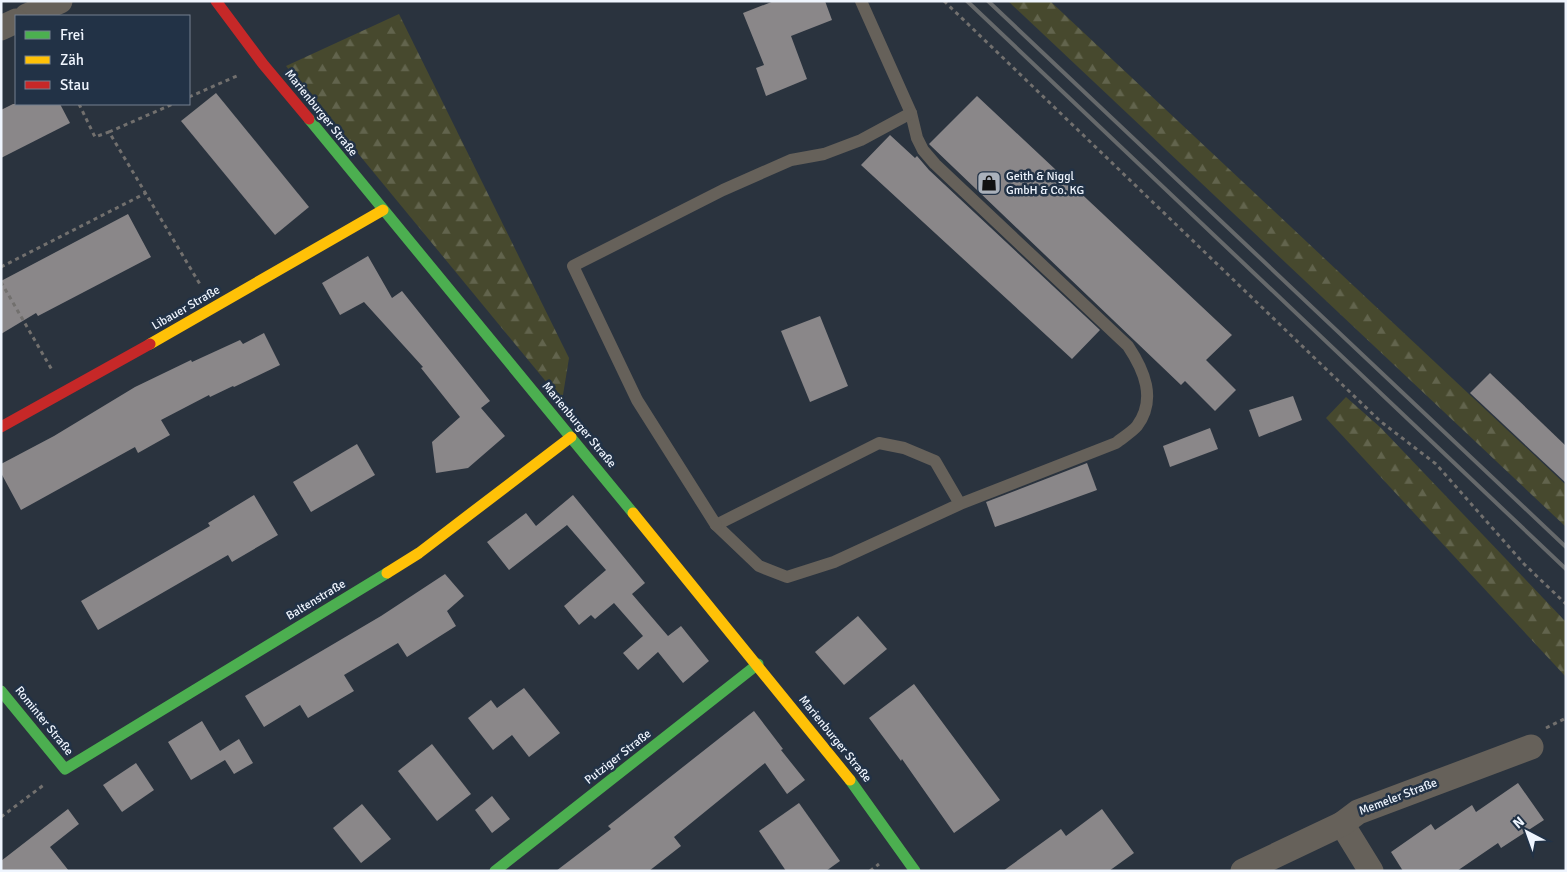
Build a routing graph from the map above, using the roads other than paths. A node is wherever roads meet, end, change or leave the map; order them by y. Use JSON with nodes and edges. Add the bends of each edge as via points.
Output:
{"nodes":[{"id":1,"x":60,"y":1,"type":"edge"},
{"id":2,"x":216,"y":1,"type":"edge"},
{"id":3,"x":861,"y":1,"type":"edge"},
{"id":4,"x":29,"y":15,"type":"edge"},
{"id":5,"x":15,"y":21,"type":"edge"},
{"id":6,"x":1,"y":28,"type":"edge"},
{"id":7,"x":911,"y":113,"type":"junction"},
{"id":8,"x":383,"y":210,"type":"junction"},
{"id":9,"x":1,"y":426,"type":"edge"},
{"id":10,"x":571,"y":437,"type":"junction"},
{"id":11,"x":960,"y":504,"type":"junction"},
{"id":12,"x":716,"y":525,"type":"junction"},
{"id":13,"x":758,"y":664,"type":"junction"},
{"id":14,"x":1,"y":691,"type":"edge"},
{"id":15,"x":1531,"y":747,"type":"dead end"},
{"id":16,"x":65,"y":769,"type":"joint"},
{"id":17,"x":1342,"y":824,"type":"junction"},
{"id":18,"x":495,"y":871,"type":"edge"},
{"id":19,"x":915,"y":871,"type":"edge"},
{"id":20,"x":1243,"y":871,"type":"edge"},
{"id":21,"x":1371,"y":871,"type":"edge"}],
"edges":[{"from":1,"to":4,"type":"street"},
{"from":2,"to":8,"type":"street","name":"Marienburger Straße","via":[[263,64]]},
{"from":3,"to":7,"type":"lane"},
{"from":5,"to":6,"type":"street"},
{"from":7,"to":11,"type":"lane","via":[[917,138],[935,164],[1128,346],[1141,366],[1148,386],[1146,407],[1137,426],[1116,443]]},
{"from":7,"to":12,"type":"lane","via":[[861,140],[824,154],[791,160],[723,190],[573,266],[637,400]]},
{"from":8,"to":9,"type":"street","name":"Libauer Straße"},
{"from":8,"to":10,"type":"street","name":"Marienburger Straße"},
{"from":10,"to":13,"type":"street","name":"Marienburger Straße"},
{"from":10,"to":16,"type":"street","name":"Baltenstraße","via":[[419,553]]},
{"from":11,"to":12,"type":"lane","via":[[834,562],[787,577],[759,566]]},
{"from":11,"to":12,"type":"lane","via":[[935,461],[904,448],[879,443]]},
{"from":13,"to":18,"type":"street","name":"Putziger Straße"},
{"from":13,"to":19,"type":"street","name":"Marienburger Straße","via":[[861,794]]},
{"from":14,"to":16,"type":"street","name":"Rominter Straße"},
{"from":15,"to":17,"type":"street","name":"Memeler Straße","via":[[1358,812]]},
{"from":17,"to":20,"type":"street","name":"Memeler Straße"},
{"from":17,"to":21,"type":"street"}]}
